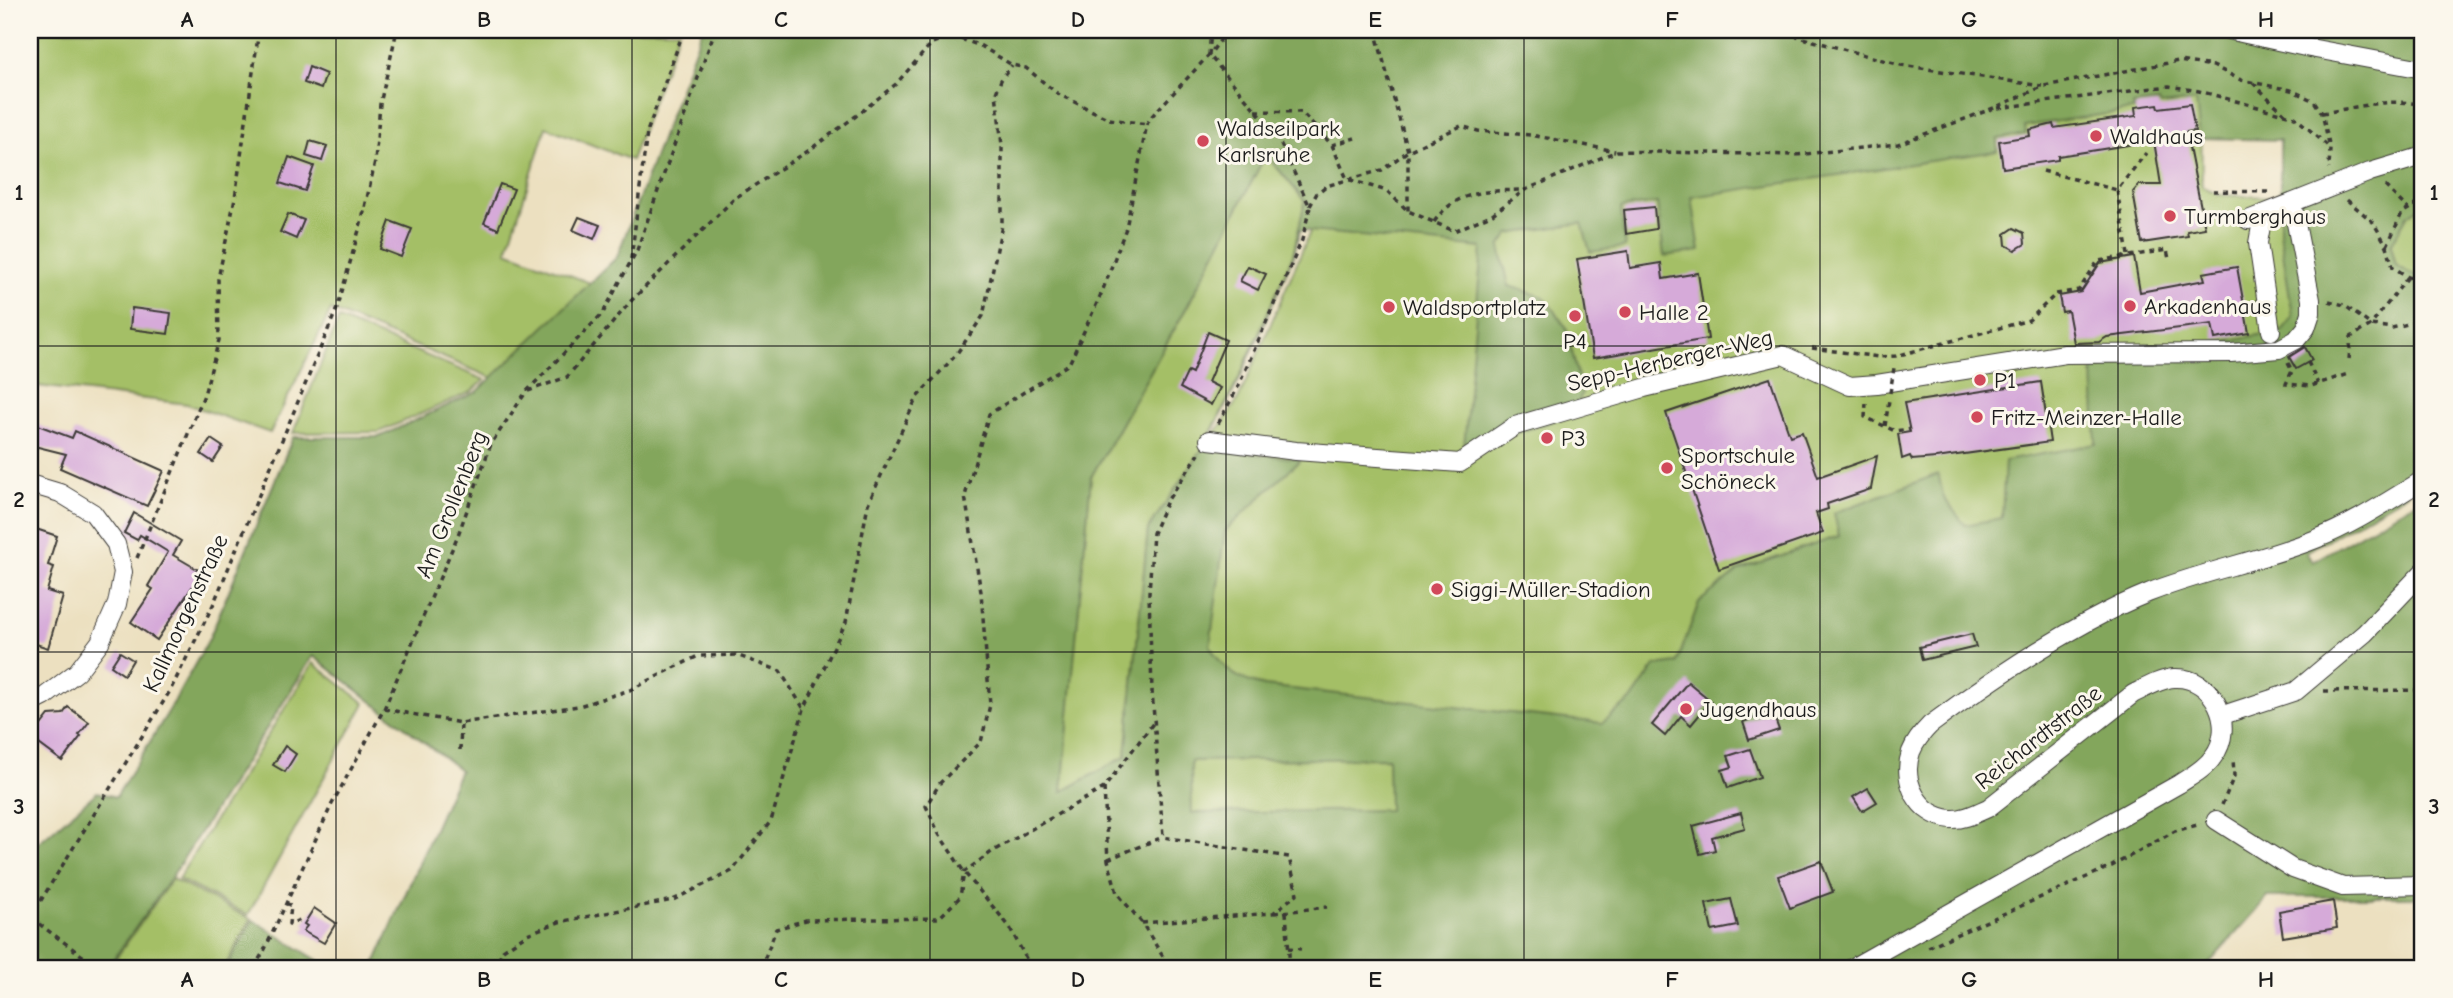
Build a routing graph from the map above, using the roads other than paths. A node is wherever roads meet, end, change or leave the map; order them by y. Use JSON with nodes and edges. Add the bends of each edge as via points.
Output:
{"nodes":[{"id":1,"x":2228,"y":30,"type":"edge"},
{"id":2,"x":2423,"y":69,"type":"edge"},
{"id":3,"x":2423,"y":156,"type":"edge"},
{"id":4,"x":2292,"y":203,"type":"junction"},
{"id":5,"x":2272,"y":331,"type":"dead end"},
{"id":6,"x":1209,"y":440,"type":"road end"},
{"id":7,"x":2423,"y":480,"type":"edge"},
{"id":8,"x":30,"y":484,"type":"edge"},
{"id":9,"x":2423,"y":572,"type":"edge"},
{"id":10,"x":30,"y":704,"type":"edge"},
{"id":11,"x":2223,"y":715,"type":"junction"},
{"id":12,"x":2217,"y":820,"type":"road end"},
{"id":13,"x":2423,"y":885,"type":"edge"},
{"id":14,"x":1852,"y":968,"type":"edge"}],
"edges":[{"from":1,"to":2,"type":"street"},
{"from":3,"to":4,"type":"street"},
{"from":4,"to":5,"type":"street","via":[[2255,218]]},
{"from":4,"to":6,"type":"street","name":"Sepp-Herberger-Weg","via":[[2311,313],[2306,328],[2279,349],[2231,354],[2065,354],[1885,391],[1850,386],[1783,355],[1644,388],[1515,426],[1460,463]]},
{"from":7,"to":11,"type":"street","name":"Reichardtstraße","via":[[2318,539],[2147,593],[2064,636],[1930,725],[1912,750],[1908,778],[1913,795],[1927,810],[1962,818],[2004,796],[2149,685],[2173,678],[2186,680],[2208,692]]},
{"from":8,"to":10,"type":"street","via":[[60,493],[93,513],[116,544],[123,572],[117,604],[100,642],[77,672]]},
{"from":9,"to":11,"type":"street","via":[[2365,633],[2296,691]]},
{"from":11,"to":14,"type":"street","via":[[2222,742],[2202,769]]},
{"from":12,"to":13,"type":"street","via":[[2293,869],[2343,887]]}]}
